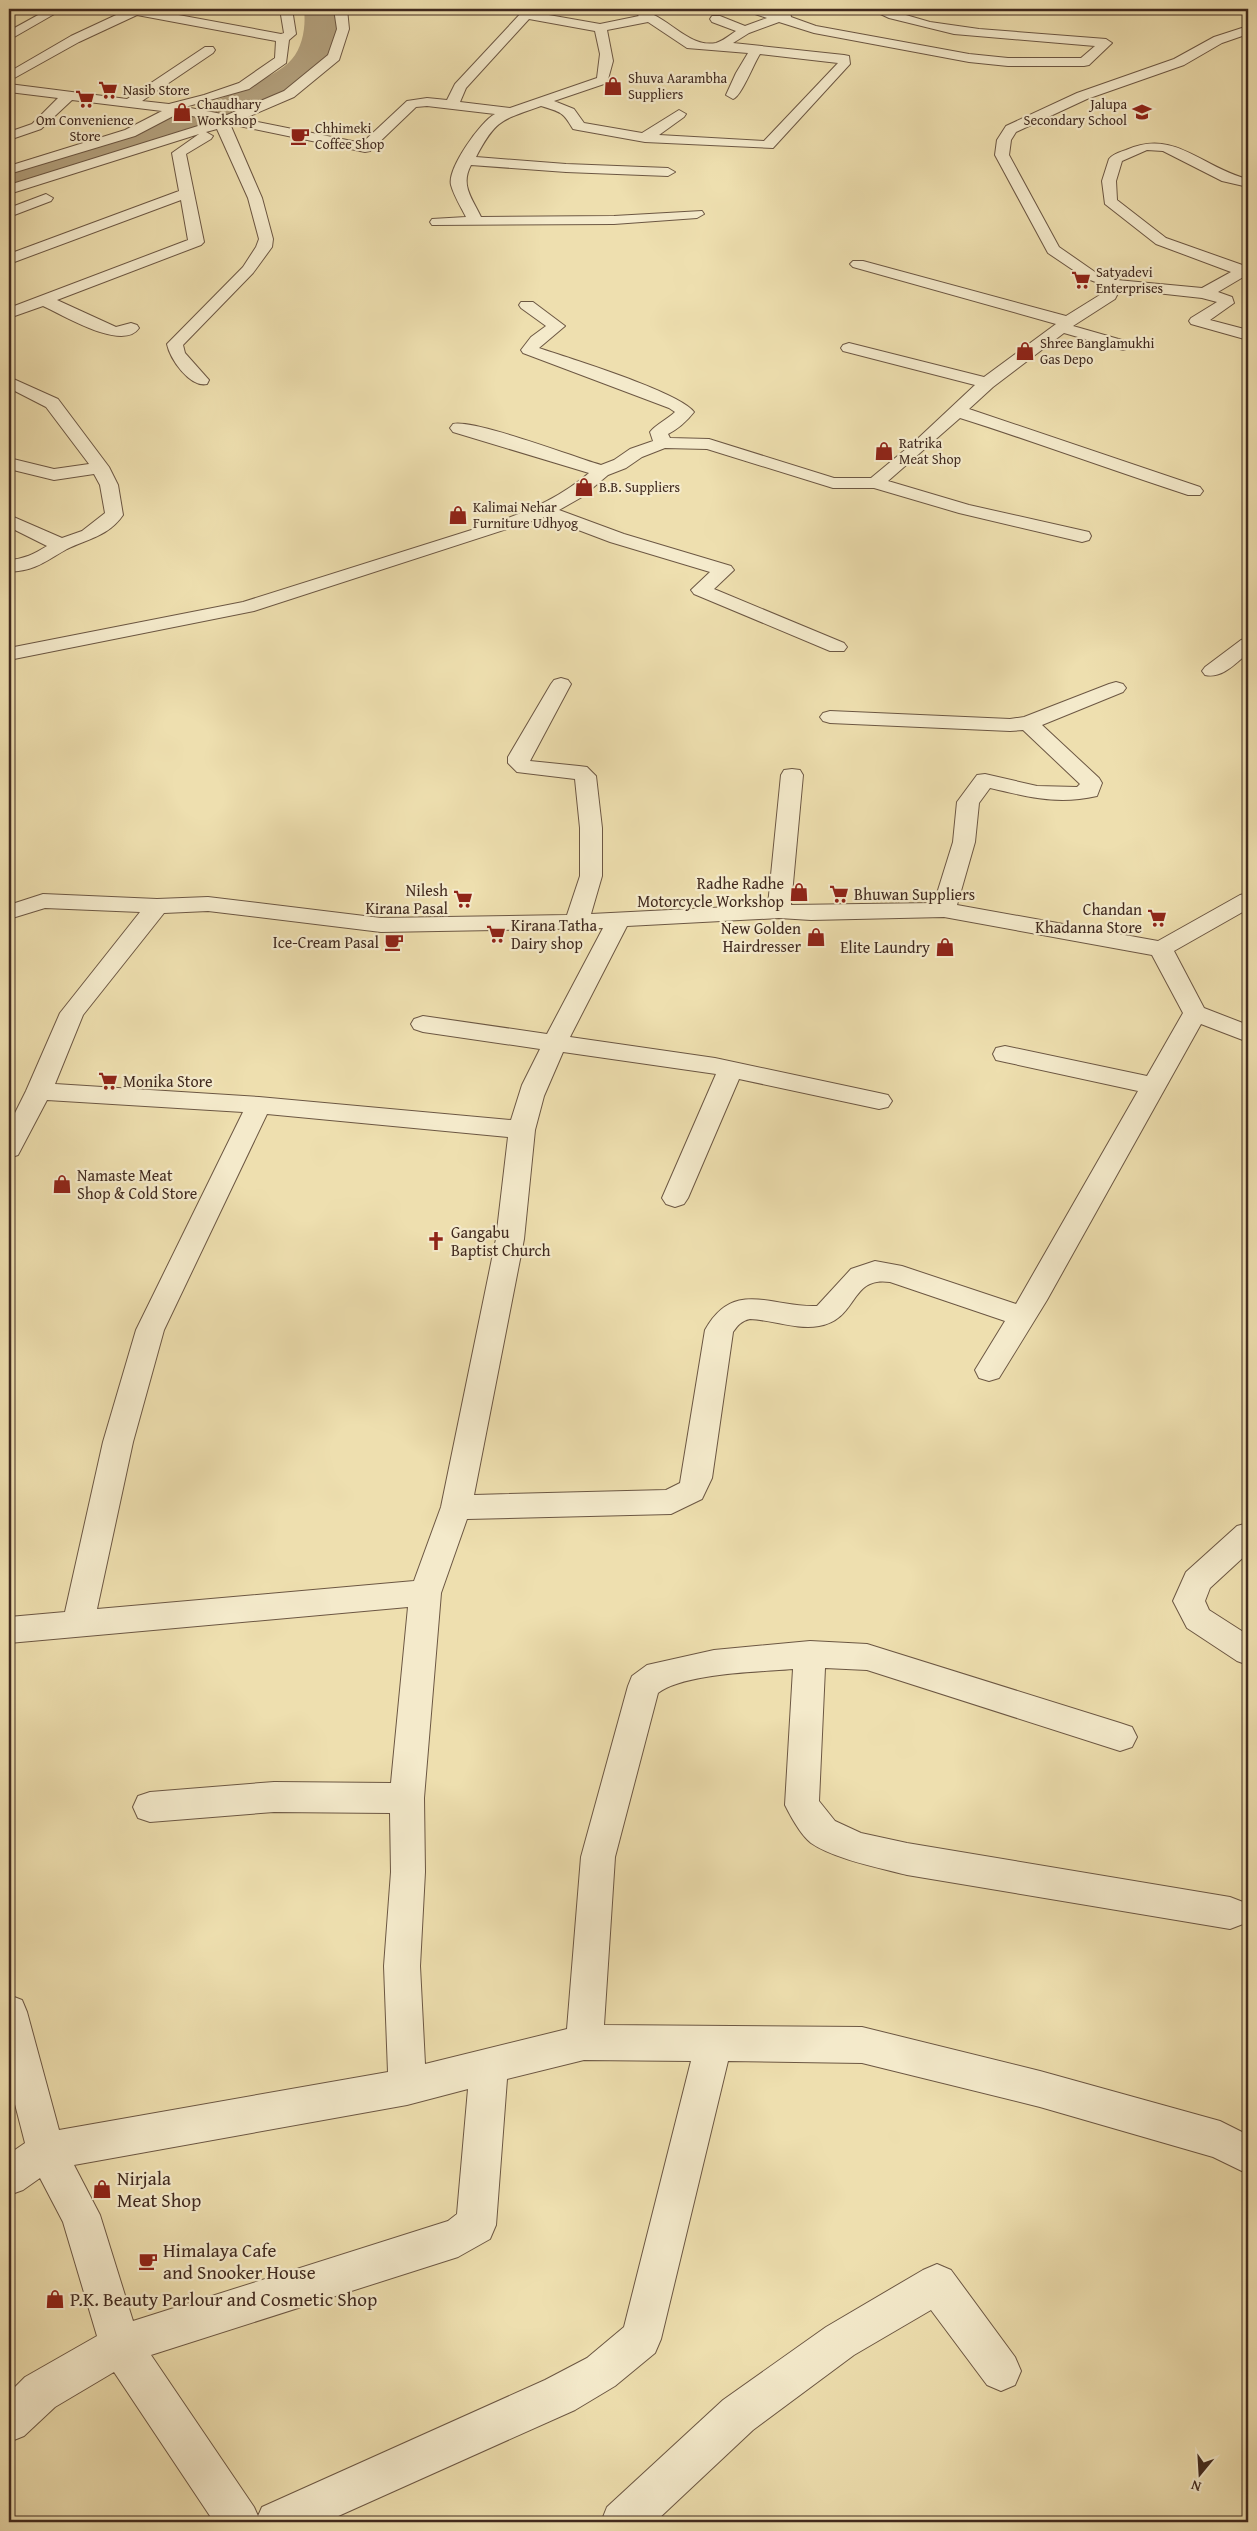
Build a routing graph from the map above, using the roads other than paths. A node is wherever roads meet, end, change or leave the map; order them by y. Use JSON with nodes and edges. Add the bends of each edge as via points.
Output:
{"nodes":[{"id":1,"x":57,"y":9,"type":"edge"},
{"id":2,"x":286,"y":9,"type":"edge"},
{"id":3,"x":340,"y":9,"type":"edge"},
{"id":4,"x":638,"y":9,"type":"edge"},
{"id":5,"x":753,"y":9,"type":"edge"},
{"id":6,"x":801,"y":9,"type":"edge"},
{"id":7,"x":876,"y":9,"type":"edge"},
{"id":8,"x":137,"y":10,"type":"edge"},
{"id":9,"x":232,"y":14,"type":"dead end"},
{"id":10,"x":649,"y":18,"type":"junction"},
{"id":11,"x":779,"y":18,"type":"junction"},
{"id":12,"x":716,"y":19,"type":"dead end"},
{"id":13,"x":212,"y":25,"type":"junction"},
{"id":14,"x":1045,"y":25,"type":"dead end"},
{"id":15,"x":600,"y":28,"type":"junction"},
{"id":16,"x":745,"y":30,"type":"junction"},
{"id":17,"x":1248,"y":30,"type":"edge"},
{"id":18,"x":1033,"y":37,"type":"junction"},
{"id":19,"x":283,"y":38,"type":"junction"},
{"id":20,"x":13,"y":42,"type":"edge"},
{"id":21,"x":721,"y":46,"type":"junction"},
{"id":22,"x":209,"y":50,"type":"dead end"},
{"id":23,"x":756,"y":50,"type":"junction"},
{"id":24,"x":52,"y":52,"type":"junction"},
{"id":25,"x":9,"y":78,"type":"edge"},
{"id":26,"x":9,"y":88,"type":"edge"},
{"id":27,"x":68,"y":96,"type":"junction"},
{"id":28,"x":733,"y":96,"type":"dead end"},
{"id":29,"x":538,"y":101,"type":"junction"},
{"id":30,"x":130,"y":103,"type":"junction"},
{"id":31,"x":452,"y":105,"type":"junction"},
{"id":32,"x":173,"y":108,"type":"junction"},
{"id":33,"x":511,"y":112,"type":"junction"},
{"id":34,"x":679,"y":114,"type":"dead end"},
{"id":35,"x":226,"y":122,"type":"junction"},
{"id":36,"x":9,"y":136,"type":"edge"},
{"id":37,"x":645,"y":138,"type":"junction"},
{"id":38,"x":466,"y":160,"type":"junction"},
{"id":39,"x":9,"y":170,"type":"edge"},
{"id":40,"x":668,"y":172,"type":"dead end"},
{"id":41,"x":1248,"y":183,"type":"edge"},
{"id":42,"x":9,"y":190,"type":"edge"},
{"id":43,"x":187,"y":193,"type":"junction"},
{"id":44,"x":46,"y":198,"type":"dead end"},
{"id":45,"x":9,"y":213,"type":"edge"},
{"id":46,"x":697,"y":214,"type":"dead end"},
{"id":47,"x":475,"y":221,"type":"junction"},
{"id":48,"x":437,"y":222,"type":"dead end"},
{"id":49,"x":10,"y":257,"type":"edge"},
{"id":50,"x":858,"y":264,"type":"dead end"},
{"id":51,"x":1245,"y":272,"type":"edge"},
{"id":52,"x":1115,"y":284,"type":"junction"},
{"id":53,"x":1204,"y":293,"type":"junction"},
{"id":54,"x":43,"y":300,"type":"junction"},
{"id":55,"x":526,"y":305,"type":"dead end"},
{"id":56,"x":9,"y":313,"type":"edge"},
{"id":57,"x":1064,"y":325,"type":"junction"},
{"id":58,"x":131,"y":328,"type":"dead end"},
{"id":59,"x":1248,"y":335,"type":"edge"},
{"id":60,"x":1123,"y":345,"type":"dead end"},
{"id":61,"x":849,"y":348,"type":"dead end"},
{"id":62,"x":202,"y":380,"type":"dead end"},
{"id":63,"x":9,"y":382,"type":"edge"},
{"id":64,"x":987,"y":383,"type":"junction"},
{"id":65,"x":957,"y":411,"type":"junction"},
{"id":66,"x":458,"y":428,"type":"dead end"},
{"id":67,"x":663,"y":443,"type":"junction"},
{"id":68,"x":9,"y":463,"type":"edge"},
{"id":69,"x":100,"y":467,"type":"junction"},
{"id":70,"x":602,"y":471,"type":"junction"},
{"id":71,"x":874,"y":483,"type":"junction"},
{"id":72,"x":1194,"y":491,"type":"dead end"},
{"id":73,"x":544,"y":511,"type":"junction"},
{"id":74,"x":9,"y":520,"type":"edge"},
{"id":75,"x":1082,"y":536,"type":"dead end"},
{"id":76,"x":61,"y":544,"type":"junction"},
{"id":77,"x":9,"y":566,"type":"edge"},
{"id":78,"x":1248,"y":644,"type":"edge"},
{"id":79,"x":837,"y":647,"type":"dead end"},
{"id":80,"x":9,"y":654,"type":"edge"},
{"id":81,"x":1212,"y":670,"type":"dead end"},
{"id":82,"x":561,"y":684,"type":"dead end"},
{"id":83,"x":1116,"y":688,"type":"dead end"},
{"id":84,"x":830,"y":717,"type":"dead end"},
{"id":85,"x":1028,"y":723,"type":"junction"},
{"id":86,"x":792,"y":775,"type":"dead end"},
{"id":87,"x":1248,"y":900,"type":"edge"},
{"id":88,"x":157,"y":906,"type":"junction"},
{"id":89,"x":944,"y":910,"type":"junction"},
{"id":90,"x":779,"y":911,"type":"junction"},
{"id":91,"x":9,"y":912,"type":"edge"},
{"id":92,"x":619,"y":920,"type":"junction"},
{"id":93,"x":577,"y":922,"type":"junction"},
{"id":94,"x":1161,"y":950,"type":"junction"},
{"id":95,"x":1195,"y":1013,"type":"junction"},
{"id":96,"x":423,"y":1024,"type":"dead end"},
{"id":97,"x":1248,"y":1034,"type":"edge"},
{"id":98,"x":556,"y":1043,"type":"junction"},
{"id":99,"x":1005,"y":1054,"type":"dead end"},
{"id":100,"x":731,"y":1069,"type":"junction"},
{"id":101,"x":1153,"y":1086,"type":"junction"},
{"id":102,"x":39,"y":1091,"type":"junction"},
{"id":103,"x":879,"y":1101,"type":"dead end"},
{"id":104,"x":259,"y":1105,"type":"junction"},
{"id":105,"x":522,"y":1130,"type":"junction"},
{"id":106,"x":9,"y":1149,"type":"edge"},
{"id":107,"x":675,"y":1198,"type":"dead end"},
{"id":108,"x":1023,"y":1317,"type":"junction"},
{"id":109,"x":990,"y":1370,"type":"dead end"},
{"id":110,"x":456,"y":1507,"type":"junction"},
{"id":111,"x":1248,"y":1535,"type":"edge"},
{"id":112,"x":425,"y":1593,"type":"junction"},
{"id":113,"x":78,"y":1622,"type":"junction"},
{"id":114,"x":9,"y":1630,"type":"edge"},
{"id":115,"x":1248,"y":1652,"type":"edge"},
{"id":116,"x":810,"y":1654,"type":"junction"},
{"id":117,"x":1120,"y":1737,"type":"dead end"},
{"id":118,"x":407,"y":1798,"type":"junction"},
{"id":119,"x":150,"y":1808,"type":"dead end"},
{"id":120,"x":1230,"y":1913,"type":"dead end"},
{"id":121,"x":9,"y":2012,"type":"edge"},
{"id":122,"x":584,"y":2042,"type":"junction"},
{"id":123,"x":714,"y":2042,"type":"junction"},
{"id":124,"x":489,"y":2065,"type":"junction"},
{"id":125,"x":407,"y":2087,"type":"junction"},
{"id":126,"x":46,"y":2151,"type":"junction"},
{"id":127,"x":1248,"y":2155,"type":"edge"},
{"id":128,"x":9,"y":2176,"type":"edge"},
{"id":129,"x":120,"y":2345,"type":"junction"},
{"id":130,"x":1001,"y":2371,"type":"dead end"},
{"id":131,"x":9,"y":2421,"type":"edge"},
{"id":132,"x":239,"y":2522,"type":"edge"},
{"id":133,"x":278,"y":2522,"type":"edge"},
{"id":134,"x":622,"y":2522,"type":"edge"}],
"edges":[{"from":1,"to":20,"type":"street"},
{"from":2,"to":19,"type":"street","via":[[290,34]]},
{"from":3,"to":35,"type":"street","via":[[343,29],[334,57],[289,94]]},
{"from":4,"to":10,"type":"street"},
{"from":5,"to":11,"type":"street"},
{"from":6,"to":11,"type":"street"},
{"from":7,"to":18,"type":"street","via":[[917,23],[965,32]]},
{"from":8,"to":13,"type":"street"},
{"from":8,"to":24,"type":"street"},
{"from":9,"to":13,"type":"street"},
{"from":10,"to":15,"type":"street"},
{"from":10,"to":21,"type":"street","via":[[691,45]]},
{"from":11,"to":16,"type":"street"},
{"from":11,"to":18,"type":"street","via":[[814,29],[899,46],[1008,62],[1084,62],[1106,43]]},
{"from":12,"to":16,"type":"street"},
{"from":13,"to":19,"type":"street"},
{"from":14,"to":18,"type":"street"},
{"from":15,"to":29,"type":"street","via":[[604,36],[607,70],[602,80]]},
{"from":15,"to":31,"type":"street","via":[[526,16],[460,87]]},
{"from":16,"to":21,"type":"street"},
{"from":17,"to":52,"type":"street","via":[[1218,40],[1179,62],[1082,96],[1011,129],[1004,140],[1002,155],[1053,250],[1090,275]]},
{"from":19,"to":32,"type":"street","via":[[281,60],[244,86]]},
{"from":20,"to":24,"type":"street"},
{"from":21,"to":23,"type":"street"},
{"from":22,"to":30,"type":"street"},
{"from":23,"to":28,"type":"street"},
{"from":23,"to":37,"type":"street","via":[[844,60],[844,64],[768,144]]},
{"from":24,"to":25,"type":"street"},
{"from":26,"to":27,"type":"street"},
{"from":27,"to":30,"type":"street"},
{"from":27,"to":36,"type":"street","via":[[48,119],[22,134]]},
{"from":29,"to":33,"type":"street"},
{"from":29,"to":37,"type":"street","via":[[574,114],[578,126]]},
{"from":30,"to":32,"type":"street"},
{"from":31,"to":33,"type":"street"},
{"from":31,"to":35,"type":"street","via":[[412,104],[365,148]]},
{"from":32,"to":35,"type":"street"},
{"from":32,"to":39,"type":"street","via":[[130,133]]},
{"from":33,"to":38,"type":"street","via":[[497,118],[484,130]]},
{"from":34,"to":37,"type":"street"},
{"from":35,"to":42,"type":"street"},
{"from":35,"to":43,"type":"street","via":[[178,153]]},
{"from":35,"to":62,"type":"street","via":[[255,198],[266,239],[248,270],[175,344],[177,354]]},
{"from":38,"to":40,"type":"street"},
{"from":38,"to":47,"type":"street","via":[[458,184]]},
{"from":41,"to":51,"type":"street","via":[[1227,178],[1166,147],[1145,146],[1116,159],[1109,181],[1110,201],[1161,241]]},
{"from":43,"to":49,"type":"street"},
{"from":43,"to":54,"type":"street","via":[[196,242]]},
{"from":44,"to":45,"type":"street"},
{"from":46,"to":47,"type":"street","via":[[614,220]]},
{"from":47,"to":48,"type":"street"},
{"from":50,"to":57,"type":"street"},
{"from":51,"to":53,"type":"street"},
{"from":52,"to":53,"type":"street"},
{"from":52,"to":57,"type":"street","via":[[1109,296]]},
{"from":53,"to":59,"type":"street","via":[[1226,300],[1226,303],[1197,321]]},
{"from":54,"to":56,"type":"street"},
{"from":54,"to":58,"type":"street","via":[[114,332],[125,332]]},
{"from":55,"to":67,"type":"street","via":[[557,326],[529,350],[638,389],[675,404],[685,412],[659,432]]},
{"from":57,"to":60,"type":"street"},
{"from":57,"to":64,"type":"street"},
{"from":61,"to":64,"type":"street"},
{"from":63,"to":69,"type":"street","via":[[52,403]]},
{"from":64,"to":65,"type":"street"},
{"from":65,"to":71,"type":"street"},
{"from":65,"to":72,"type":"street"},
{"from":66,"to":70,"type":"street","via":[[495,436]]},
{"from":67,"to":70,"type":"street"},
{"from":67,"to":71,"type":"street","via":[[709,444],[833,483]]},
{"from":68,"to":69,"type":"street","via":[[51,476],[68,476]]},
{"from":69,"to":76,"type":"street","via":[[109,485],[114,515],[88,535]]},
{"from":70,"to":73,"type":"street","via":[[576,493]]},
{"from":71,"to":75,"type":"street"},
{"from":73,"to":79,"type":"street","via":[[617,538],[724,570],[701,590]]},
{"from":73,"to":80,"type":"street","via":[[247,608]]},
{"from":74,"to":76,"type":"street"},
{"from":76,"to":77,"type":"street","via":[[40,559]]},
{"from":78,"to":81,"type":"street"},
{"from":82,"to":93,"type":"street","via":[[519,757],[519,763],[525,767],[579,772],[585,776],[591,828],[591,876]]},
{"from":83,"to":85,"type":"street"},
{"from":84,"to":85,"type":"street","via":[[1010,725]]},
{"from":85,"to":89,"type":"street","via":[[1092,783],[1089,791],[1053,794],[985,780],[968,802],[964,842]]},
{"from":86,"to":90,"type":"street"},
{"from":87,"to":94,"type":"street"},
{"from":88,"to":91,"type":"street","via":[[43,901]]},
{"from":88,"to":93,"type":"street","via":[[208,904],[381,925]]},
{"from":88,"to":102,"type":"street","via":[[72,1013]]},
{"from":89,"to":90,"type":"street"},
{"from":89,"to":94,"type":"street"},
{"from":90,"to":92,"type":"street"},
{"from":92,"to":93,"type":"street"},
{"from":92,"to":98,"type":"street"},
{"from":94,"to":95,"type":"street"},
{"from":95,"to":97,"type":"street"},
{"from":95,"to":101,"type":"street"},
{"from":96,"to":98,"type":"street"},
{"from":98,"to":100,"type":"street"},
{"from":98,"to":105,"type":"street","via":[[543,1066]]},
{"from":99,"to":101,"type":"street"},
{"from":100,"to":103,"type":"street"},
{"from":100,"to":107,"type":"street"},
{"from":101,"to":108,"type":"street"},
{"from":102,"to":104,"type":"street"},
{"from":102,"to":106,"type":"street"},
{"from":104,"to":105,"type":"street"},
{"from":104,"to":113,"type":"street","via":[[150,1330],[118,1442]]},
{"from":105,"to":110,"type":"street","via":[[510,1238]]},
{"from":108,"to":109,"type":"street"},
{"from":108,"to":110,"type":"street","via":[[892,1273],[871,1271],[856,1276],[835,1307],[820,1316],[755,1311],[732,1314],[719,1330],[697,1478],[691,1491],[671,1502]]},
{"from":110,"to":112,"type":"street"},
{"from":111,"to":115,"type":"street","via":[[1197,1581],[1189,1601],[1198,1619]]},
{"from":112,"to":113,"type":"street"},
{"from":112,"to":118,"type":"street"},
{"from":113,"to":114,"type":"street"},
{"from":116,"to":117,"type":"street","via":[[867,1658]]},
{"from":116,"to":120,"type":"street","via":[[802,1805],[823,1832],[857,1847],[907,1858]]},
{"from":116,"to":122,"type":"street","via":[[714,1663],[658,1675],[644,1686],[598,1857]]},
{"from":118,"to":119,"type":"street","via":[[274,1798]]},
{"from":118,"to":125,"type":"street","via":[[408,1872],[402,1966]]},
{"from":121,"to":126,"type":"street"},
{"from":122,"to":123,"type":"street"},
{"from":122,"to":124,"type":"street"},
{"from":123,"to":127,"type":"street","via":[[862,2045],[1078,2099],[1220,2140]]},
{"from":123,"to":133,"type":"street","via":[[641,2339],[601,2372],[560,2395]]},
{"from":124,"to":125,"type":"street"},
{"from":124,"to":129,"type":"street","via":[[476,2225],[458,2237]]},
{"from":125,"to":126,"type":"street"},
{"from":126,"to":128,"type":"street"},
{"from":126,"to":129,"type":"street","via":[[80,2215]]},
{"from":129,"to":131,"type":"street","via":[[40,2392]]},
{"from":129,"to":132,"type":"street"},
{"from":130,"to":134,"type":"street","via":[[937,2284],[840,2341],[738,2415]]}]}
